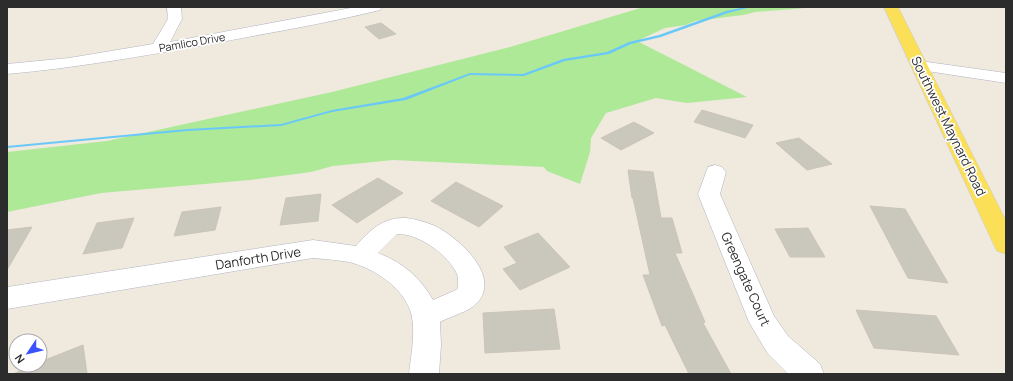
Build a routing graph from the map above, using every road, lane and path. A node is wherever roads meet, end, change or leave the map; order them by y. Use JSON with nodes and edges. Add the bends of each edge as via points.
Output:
{"nodes":[{"id":1,"x":174,"y":7,"type":"edge"},
{"id":2,"x":375,"y":7,"type":"edge"},
{"id":3,"x":891,"y":7,"type":"edge"},
{"id":4,"x":159,"y":48,"type":"junction"},
{"id":5,"x":920,"y":66,"type":"junction"},
{"id":6,"x":7,"y":69,"type":"edge"},
{"id":7,"x":1006,"y":78,"type":"edge"},
{"id":8,"x":715,"y":172,"type":"dead end"},
{"id":9,"x":1006,"y":245,"type":"edge"},
{"id":10,"x":362,"y":256,"type":"junction"},
{"id":11,"x":7,"y":298,"type":"edge"},
{"id":12,"x":425,"y":316,"type":"junction"},
{"id":13,"x":424,"y":374,"type":"edge"},
{"id":14,"x":809,"y":374,"type":"edge"}],
"edges":[{"from":1,"to":4,"type":"street","via":[[175,19]]},
{"from":2,"to":4,"type":"street","name":"Pamlico Drive"},
{"from":3,"to":5,"type":"main road","name":"Southwest Maynard Road"},
{"from":4,"to":6,"type":"street","name":"Pamlico Drive"},
{"from":5,"to":7,"type":"street"},
{"from":5,"to":9,"type":"main road","name":"Southwest Maynard Road"},
{"from":8,"to":14,"type":"street","name":"Greengate Court","via":[[709,194],[763,322],[778,345]]},
{"from":10,"to":11,"type":"street","name":"Danforth Drive","via":[[314,249]]},
{"from":10,"to":12,"type":"street","name":"Danforth Drive","via":[[400,277],[416,296]]},
{"from":10,"to":12,"type":"street","via":[[385,230],[409,226],[421,229],[463,261],[470,273],[472,290],[466,298]]},
{"from":12,"to":13,"type":"street","name":"Danforth Drive","via":[[427,352]]}]}
